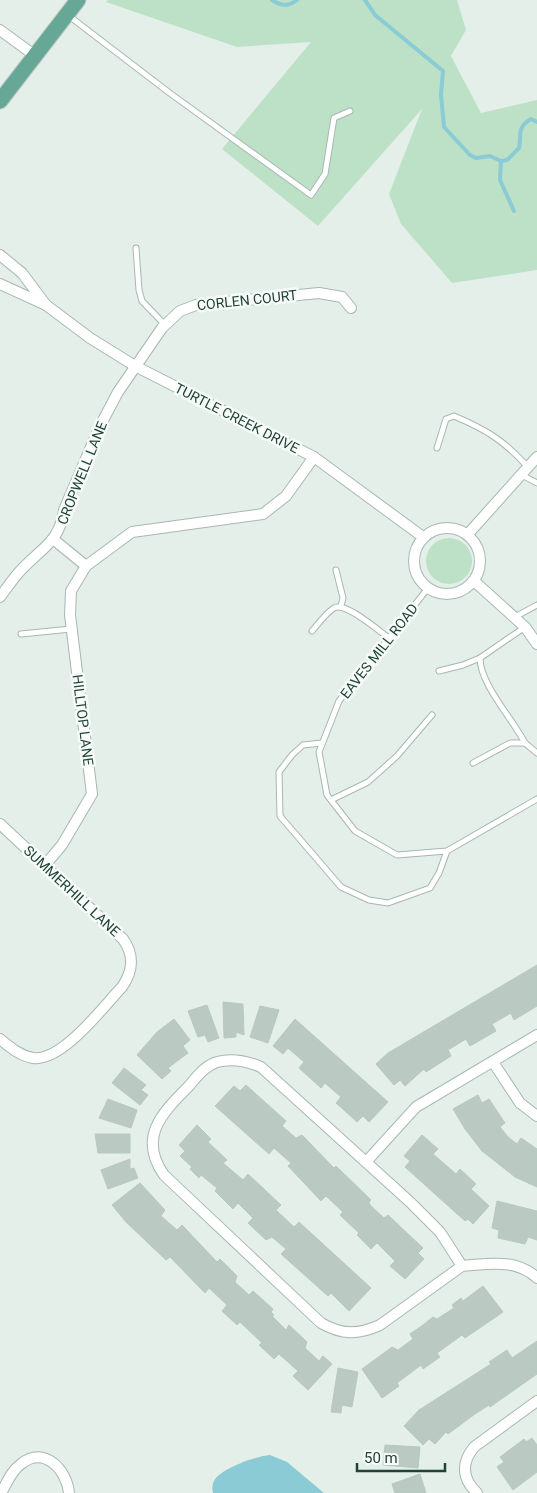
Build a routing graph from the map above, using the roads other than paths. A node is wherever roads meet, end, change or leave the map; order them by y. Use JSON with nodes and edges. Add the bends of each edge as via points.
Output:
{"nodes":[{"id":1,"x":78,"y":0,"type":"edge"},
{"id":2,"x":66,"y":15,"type":"junction"},
{"id":3,"x":0,"y":30,"type":"edge"},
{"id":4,"x":34,"y":55,"type":"junction"},
{"id":5,"x":0,"y":101,"type":"edge"},
{"id":6,"x":350,"y":111,"type":"dead end"},
{"id":7,"x":136,"y":248,"type":"dead end"},
{"id":8,"x":0,"y":255,"type":"edge"},
{"id":9,"x":0,"y":284,"type":"edge"},
{"id":10,"x":46,"y":305,"type":"junction"},
{"id":11,"x":351,"y":308,"type":"dead end"},
{"id":12,"x":166,"y":325,"type":"junction"},
{"id":13,"x":135,"y":366,"type":"junction"},
{"id":14,"x":437,"y":448,"type":"dead end"},
{"id":15,"x":314,"y":457,"type":"junction"},
{"id":16,"x":537,"y":457,"type":"edge"},
{"id":17,"x":524,"y":470,"type":"junction"},
{"id":18,"x":537,"y":483,"type":"edge"},
{"id":19,"x":468,"y":534,"type":"junction"},
{"id":20,"x":423,"y":537,"type":"junction"},
{"id":21,"x":53,"y":539,"type":"junction"},
{"id":22,"x":86,"y":566,"type":"junction"},
{"id":23,"x":336,"y":570,"type":"dead end"},
{"id":24,"x":474,"y":581,"type":"junction"},
{"id":25,"x":428,"y":588,"type":"junction"},
{"id":26,"x":0,"y":597,"type":"edge"},
{"id":27,"x":537,"y":605,"type":"edge"},
{"id":28,"x":341,"y":606,"type":"junction"},
{"id":29,"x":514,"y":618,"type":"junction"},
{"id":30,"x":524,"y":627,"type":"junction"},
{"id":31,"x":71,"y":629,"type":"junction"},
{"id":32,"x":312,"y":631,"type":"dead end"},
{"id":33,"x":22,"y":634,"type":"dead end"},
{"id":34,"x":389,"y":638,"type":"junction"},
{"id":35,"x":537,"y":644,"type":"edge"},
{"id":36,"x":480,"y":658,"type":"junction"},
{"id":37,"x":439,"y":671,"type":"dead end"},
{"id":38,"x":432,"y":715,"type":"dead end"},
{"id":39,"x":322,"y":743,"type":"junction"},
{"id":40,"x":525,"y":743,"type":"junction"},
{"id":41,"x":537,"y":753,"type":"edge"},
{"id":42,"x":473,"y":763,"type":"dead end"},
{"id":43,"x":537,"y":799,"type":"edge"},
{"id":44,"x":331,"y":800,"type":"junction"},
{"id":45,"x":0,"y":824,"type":"edge"},
{"id":46,"x":447,"y":851,"type":"junction"},
{"id":47,"x":45,"y":865,"type":"junction"},
{"id":48,"x":537,"y":1035,"type":"edge"},
{"id":49,"x":0,"y":1039,"type":"edge"},
{"id":50,"x":492,"y":1062,"type":"junction"},
{"id":51,"x":537,"y":1116,"type":"edge"},
{"id":52,"x":366,"y":1162,"type":"junction"},
{"id":53,"x":462,"y":1266,"type":"junction"},
{"id":54,"x":537,"y":1278,"type":"edge"},
{"id":55,"x":537,"y":1401,"type":"edge"},
{"id":56,"x":1,"y":1493,"type":"edge"},
{"id":57,"x":69,"y":1493,"type":"edge"},
{"id":58,"x":477,"y":1493,"type":"edge"}],
"edges":[{"from":1,"to":2,"type":"main road"},
{"from":2,"to":4,"type":"main road"},
{"from":2,"to":6,"type":"lane","via":[[311,195],[325,174],[334,118]]},
{"from":3,"to":4,"type":"street"},
{"from":4,"to":5,"type":"main road"},
{"from":7,"to":12,"type":"lane","via":[[142,301]]},
{"from":8,"to":10,"type":"street","name":"TURTLE CREEK DRIVE","via":[[22,273]]},
{"from":9,"to":10,"type":"street","name":"TURTLE CREEK DRIVE"},
{"from":10,"to":13,"type":"street","name":"TURTLE CREEK DRIVE"},
{"from":11,"to":12,"type":"street","name":"CORLEN COURT","via":[[335,294],[299,294],[196,305],[180,311]]},
{"from":12,"to":13,"type":"street","name":"CORLEN COURT"},
{"from":13,"to":15,"type":"street","name":"TURTLE CREEK DRIVE"},
{"from":13,"to":21,"type":"street","name":"CROPWELL LANE","via":[[100,426],[64,510],[62,526]]},
{"from":14,"to":17,"type":"lane","via":[[446,419],[454,416],[508,445]]},
{"from":15,"to":20,"type":"street","name":"TURTLE CREEK DRIVE"},
{"from":15,"to":22,"type":"street","name":"HILLTOP LANE","via":[[286,496],[263,514],[132,532]]},
{"from":16,"to":17,"type":"street"},
{"from":17,"to":18,"type":"lane"},
{"from":17,"to":19,"type":"street"},
{"from":19,"to":20,"type":"street","via":[[457,528],[445,527]]},
{"from":19,"to":24,"type":"street","via":[[479,548],[481,565]]},
{"from":20,"to":25,"type":"street","via":[[416,550],[414,564],[418,578]]},
{"from":21,"to":22,"type":"street"},
{"from":21,"to":26,"type":"street","name":"CROPWELL LANE","via":[[20,570]]},
{"from":22,"to":31,"type":"street","name":"HILLTOP LANE","via":[[71,591]]},
{"from":23,"to":28,"type":"lane","via":[[343,598]]},
{"from":24,"to":25,"type":"street","via":[[465,590],[453,594],[440,594]]},
{"from":24,"to":29,"type":"street"},
{"from":25,"to":34,"type":"lane","name":"EAVES MILL ROAD"},
{"from":27,"to":29,"type":"lane"},
{"from":28,"to":32,"type":"lane","via":[[335,607]]},
{"from":28,"to":34,"type":"lane"},
{"from":29,"to":30,"type":"street"},
{"from":30,"to":35,"type":"street"},
{"from":30,"to":36,"type":"lane"},
{"from":31,"to":33,"type":"lane"},
{"from":31,"to":47,"type":"street","name":"HILLTOP LANE","via":[[92,794],[62,845]]},
{"from":34,"to":39,"type":"lane","name":"EAVES MILL ROAD","via":[[339,701]]},
{"from":36,"to":37,"type":"lane"},
{"from":36,"to":40,"type":"lane","via":[[481,673]]},
{"from":38,"to":44,"type":"lane","via":[[397,756],[368,782]]},
{"from":39,"to":44,"type":"lane","name":"EAVES MILL ROAD","via":[[319,752],[327,795]]},
{"from":39,"to":46,"type":"lane","via":[[303,745],[279,772],[280,816],[342,887],[369,900],[388,903],[430,888]]},
{"from":40,"to":41,"type":"lane"},
{"from":40,"to":42,"type":"lane","via":[[510,742]]},
{"from":43,"to":46,"type":"lane","name":"EAVES MILL ROAD"},
{"from":44,"to":46,"type":"lane","name":"EAVES MILL ROAD","via":[[355,831],[397,855]]},
{"from":45,"to":47,"type":"street","name":"SUMMERHILL LANE"},
{"from":47,"to":49,"type":"street","name":"SUMMERHILL LANE","via":[[123,939],[131,953],[131,971],[122,987],[54,1054],[34,1058],[16,1051]]},
{"from":48,"to":50,"type":"street"},
{"from":50,"to":51,"type":"street","via":[[520,1104]]},
{"from":50,"to":52,"type":"street","via":[[416,1107]]},
{"from":52,"to":53,"type":"street","via":[[440,1232]]},
{"from":52,"to":53,"type":"street","via":[[261,1067],[247,1061],[216,1062],[206,1067],[168,1107],[157,1122],[152,1140],[156,1163],[164,1175],[322,1323],[335,1331],[350,1334],[380,1325]]},
{"from":53,"to":54,"type":"street","via":[[514,1265]]},
{"from":55,"to":58,"type":"street","via":[[474,1447],[467,1456],[464,1466],[466,1477]]},
{"from":56,"to":57,"type":"street","via":[[14,1470],[21,1463],[37,1457],[55,1463],[67,1480]]}]}
